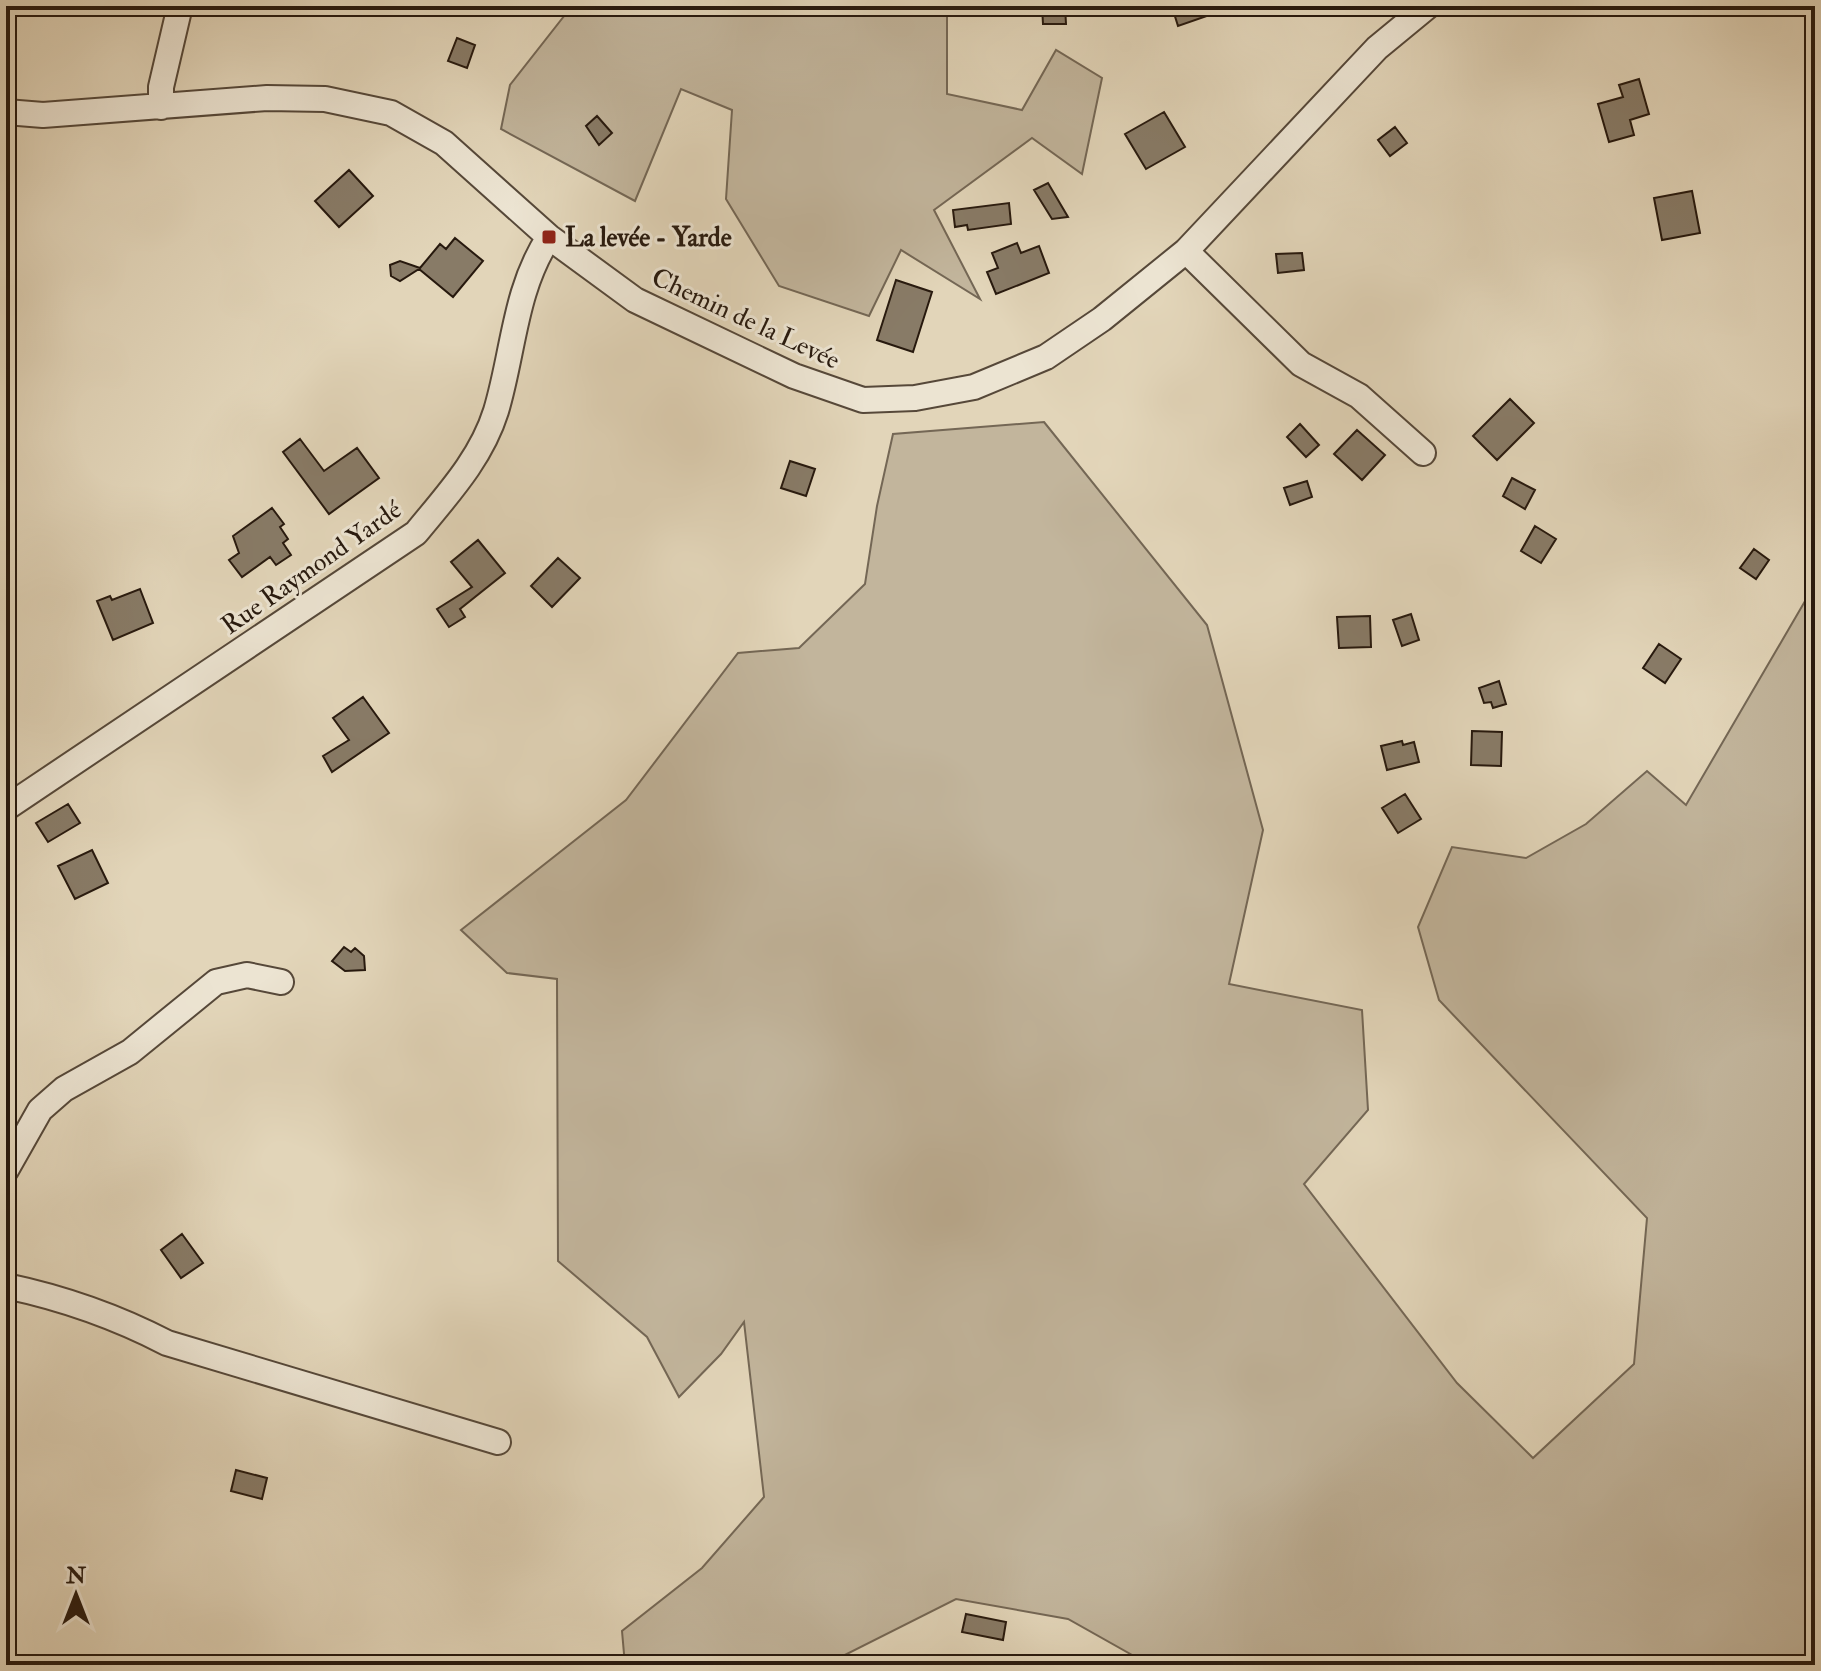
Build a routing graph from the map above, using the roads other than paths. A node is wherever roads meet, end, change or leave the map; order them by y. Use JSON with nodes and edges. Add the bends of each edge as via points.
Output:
{"nodes":[{"id":1,"x":180,"y":6,"type":"edge"},
{"id":2,"x":1428,"y":6,"type":"edge"},
{"id":3,"x":161,"y":107,"type":"junction"},
{"id":4,"x":6,"y":112,"type":"edge"},
{"id":5,"x":549,"y":237,"type":"junction"},
{"id":6,"x":1186,"y":251,"type":"junction"},
{"id":7,"x":1423,"y":453,"type":"dead end"},
{"id":8,"x":6,"y":808,"type":"edge"},
{"id":9,"x":281,"y":982,"type":"dead end"},
{"id":10,"x":6,"y":1170,"type":"edge"},
{"id":11,"x":6,"y":1286,"type":"edge"},
{"id":12,"x":498,"y":1442,"type":"dead end"}],
"edges":[{"from":1,"to":3,"type":"street"},
{"from":2,"to":6,"type":"street","name":"Chemin de la Levée","via":[[1377,48]]},
{"from":3,"to":4,"type":"street","name":"Chemin de la Levée","via":[[43,115]]},
{"from":3,"to":5,"type":"street","name":"Chemin de la Levée","via":[[325,99],[391,113],[444,143]]},
{"from":5,"to":6,"type":"street","name":"Chemin de la Levée","via":[[635,300],[794,376],[863,400],[915,398],[974,387],[1046,357]]},
{"from":5,"to":8,"type":"street","name":"Rue Raymond Yardé","via":[[533,263],[517,311],[495,413],[469,470],[416,533]]},
{"from":6,"to":7,"type":"street","via":[[1301,364],[1359,396]]},
{"from":9,"to":10,"type":"street","via":[[247,975],[216,982],[130,1052],[64,1089],[40,1110]]},
{"from":11,"to":12,"type":"street","via":[[124,1321],[167,1343]]}]}
